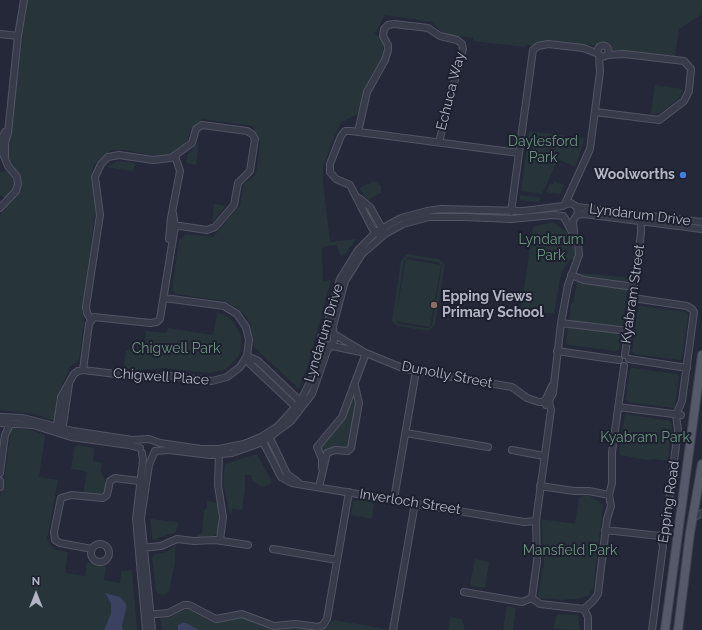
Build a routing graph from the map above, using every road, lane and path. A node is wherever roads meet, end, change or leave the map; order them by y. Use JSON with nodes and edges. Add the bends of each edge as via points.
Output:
{"nodes":[{"id":1,"x":24,"y":0,"type":"edge"},
{"id":2,"x":0,"y":34,"type":"edge"},
{"id":3,"x":18,"y":36,"type":"junction"},
{"id":4,"x":599,"y":52,"type":"junction"},
{"id":5,"x":608,"y":53,"type":"junction"},
{"id":6,"x":600,"y":72,"type":"junction"},
{"id":7,"x":595,"y":112,"type":"junction"},
{"id":8,"x":358,"y":132,"type":"junction"},
{"id":9,"x":439,"y":142,"type":"junction"},
{"id":10,"x":1,"y":143,"type":"edge"},
{"id":11,"x":519,"y":153,"type":"junction"},
{"id":12,"x":173,"y":157,"type":"junction"},
{"id":13,"x":572,"y":189,"type":"junction"},
{"id":14,"x":356,"y":196,"type":"junction"},
{"id":15,"x":564,"y":205,"type":"junction"},
{"id":16,"x":577,"y":206,"type":"junction"},
{"id":17,"x":0,"y":208,"type":"edge"},
{"id":18,"x":511,"y":212,"type":"junction"},
{"id":19,"x":563,"y":216,"type":"junction"},
{"id":20,"x":576,"y":216,"type":"junction"},
{"id":21,"x":643,"y":219,"type":"junction"},
{"id":22,"x":702,"y":222,"type":"edge"},
{"id":23,"x":173,"y":227,"type":"junction"},
{"id":24,"x":702,"y":229,"type":"edge"},
{"id":25,"x":381,"y":233,"type":"junction"},
{"id":26,"x":574,"y":236,"type":"junction"},
{"id":27,"x":571,"y":275,"type":"junction"},
{"id":28,"x":634,"y":287,"type":"junction"},
{"id":29,"x":164,"y":298,"type":"junction"},
{"id":30,"x":633,"y":298,"type":"junction"},
{"id":31,"x":92,"y":319,"type":"junction"},
{"id":32,"x":561,"y":323,"type":"junction"},
{"id":33,"x":628,"y":331,"type":"junction"},
{"id":34,"x":325,"y":332,"type":"junction"},
{"id":35,"x":333,"y":334,"type":"junction"},
{"id":36,"x":322,"y":342,"type":"junction"},
{"id":37,"x":330,"y":344,"type":"junction"},
{"id":38,"x":557,"y":351,"type":"junction"},
{"id":39,"x":366,"y":353,"type":"junction"},
{"id":40,"x":702,"y":355,"type":"edge"},
{"id":41,"x":246,"y":357,"type":"junction"},
{"id":42,"x":627,"y":361,"type":"junction"},
{"id":43,"x":687,"y":368,"type":"junction"},
{"id":44,"x":83,"y":370,"type":"junction"},
{"id":45,"x":416,"y":371,"type":"junction"},
{"id":46,"x":355,"y":382,"type":"junction"},
{"id":47,"x":547,"y":401,"type":"junction"},
{"id":48,"x":348,"y":402,"type":"junction"},
{"id":49,"x":359,"y":403,"type":"junction"},
{"id":50,"x":300,"y":406,"type":"junction"},
{"id":51,"x":618,"y":407,"type":"junction"},
{"id":52,"x":679,"y":415,"type":"junction"},
{"id":53,"x":0,"y":417,"type":"edge"},
{"id":54,"x":23,"y":420,"type":"junction"},
{"id":55,"x":11,"y":422,"type":"junction"},
{"id":56,"x":0,"y":424,"type":"edge"},
{"id":57,"x":59,"y":430,"type":"junction"},
{"id":58,"x":406,"y":432,"type":"junction"},
{"id":59,"x":5,"y":436,"type":"junction"},
{"id":60,"x":268,"y":436,"type":"junction"},
{"id":61,"x":262,"y":439,"type":"junction"},
{"id":62,"x":144,"y":440,"type":"junction"},
{"id":63,"x":153,"y":441,"type":"junction"},
{"id":64,"x":488,"y":446,"type":"dead end"},
{"id":65,"x":141,"y":450,"type":"junction"},
{"id":66,"x":317,"y":450,"type":"junction"},
{"id":67,"x":512,"y":450,"type":"dead end"},
{"id":68,"x":154,"y":452,"type":"junction"},
{"id":69,"x":219,"y":452,"type":"junction"},
{"id":70,"x":328,"y":452,"type":"junction"},
{"id":71,"x":544,"y":456,"type":"junction"},
{"id":72,"x":702,"y":464,"type":"edge"},
{"id":73,"x":322,"y":468,"type":"junction"},
{"id":74,"x":0,"y":473,"type":"edge"},
{"id":75,"x":0,"y":481,"type":"edge"},
{"id":76,"x":144,"y":481,"type":"junction"},
{"id":77,"x":302,"y":485,"type":"junction"},
{"id":78,"x":540,"y":486,"type":"junction"},
{"id":79,"x":0,"y":487,"type":"edge"},
{"id":80,"x":319,"y":487,"type":"junction"},
{"id":81,"x":348,"y":492,"type":"junction"},
{"id":82,"x":605,"y":495,"type":"junction"},
{"id":83,"x":394,"y":499,"type":"junction"},
{"id":84,"x":416,"y":503,"type":"junction"},
{"id":85,"x":702,"y":513,"type":"edge"},
{"id":86,"x":692,"y":518,"type":"junction"},
{"id":87,"x":533,"y":521,"type":"junction"},
{"id":88,"x":605,"y":530,"type":"junction"},
{"id":89,"x":660,"y":536,"type":"junction"},
{"id":90,"x":220,"y":540,"type":"junction"},
{"id":91,"x":248,"y":545,"type":"dead end"},
{"id":92,"x":141,"y":548,"type":"junction"},
{"id":93,"x":92,"y":549,"type":"dead end"},
{"id":94,"x":273,"y":549,"type":"dead end"},
{"id":95,"x":337,"y":560,"type":"junction"},
{"id":96,"x":464,"y":592,"type":"dead end"},
{"id":97,"x":532,"y":598,"type":"junction"},
{"id":98,"x":584,"y":609,"type":"junction"},
{"id":99,"x":148,"y":614,"type":"junction"},
{"id":100,"x":396,"y":615,"type":"junction"},
{"id":101,"x":146,"y":630,"type":"edge"},
{"id":102,"x":152,"y":630,"type":"edge"},
{"id":103,"x":392,"y":630,"type":"edge"},
{"id":104,"x":397,"y":630,"type":"edge"},
{"id":105,"x":588,"y":630,"type":"edge"},
{"id":106,"x":652,"y":630,"type":"edge"},
{"id":107,"x":664,"y":630,"type":"edge"},
{"id":108,"x":678,"y":630,"type":"edge"}],
"edges":[{"from":1,"to":3,"type":"street"},
{"from":2,"to":3,"type":"street"},
{"from":3,"to":10,"type":"street","via":[[8,133]]},
{"from":4,"to":5,"type":"street","via":[[602,57]]},
{"from":4,"to":5,"type":"street","via":[[604,46]]},
{"from":4,"to":6,"type":"street"},
{"from":4,"to":11,"type":"street","via":[[548,44],[536,46],[532,57]]},
{"from":5,"to":6,"type":"street"},
{"from":5,"to":7,"type":"street","via":[[686,62],[691,71],[688,95],[659,120]]},
{"from":6,"to":7,"type":"street"},
{"from":7,"to":13,"type":"street","via":[[590,149]]},
{"from":8,"to":9,"type":"street"},
{"from":8,"to":9,"type":"street","name":"Echuca Way","via":[[367,92],[388,50],[383,31],[391,24],[406,25],[432,29],[440,36],[458,40],[463,46]]},
{"from":8,"to":14,"type":"street","via":[[343,133],[329,170],[332,177],[350,186]]},
{"from":9,"to":11,"type":"street"},
{"from":10,"to":17,"type":"street","via":[[8,166],[17,177],[18,184],[16,192]]},
{"from":11,"to":18,"type":"street"},
{"from":12,"to":23,"type":"street","via":[[179,164],[180,171],[172,213]]},
{"from":12,"to":23,"type":"street","via":[[192,143],[196,129],[202,125],[247,131],[254,137],[250,171],[238,183],[232,207],[212,230]]},
{"from":12,"to":31,"type":"street","via":[[153,160],[114,155],[104,160],[98,168],[95,177],[100,215],[88,303]]},
{"from":13,"to":15,"type":"street"},
{"from":13,"to":16,"type":"street"},
{"from":14,"to":25,"type":"street","via":[[368,221]]},
{"from":14,"to":25,"type":"street","via":[[370,207]]},
{"from":15,"to":16,"type":"street","via":[[571,203]]},
{"from":15,"to":18,"type":"street","name":"Lyndarum Drive"},
{"from":15,"to":19,"type":"street","via":[[561,211]]},
{"from":16,"to":20,"type":"street"},
{"from":16,"to":21,"type":"street","name":"Lyndarum Drive"},
{"from":18,"to":25,"type":"street","name":"Lyndarum Drive","via":[[427,210],[401,218]]},
{"from":19,"to":20,"type":"street","via":[[570,219]]},
{"from":19,"to":25,"type":"street","name":"Lyndarum Drive","via":[[511,219],[429,217]]},
{"from":19,"to":26,"type":"street"},
{"from":20,"to":21,"type":"street","name":"Lyndarum Drive","via":[[584,214]]},
{"from":20,"to":26,"type":"street"},
{"from":21,"to":22,"type":"street","name":"Lyndarum Drive"},
{"from":21,"to":24,"type":"street","name":"Lyndarum Drive"},
{"from":21,"to":28,"type":"street","name":"Kyabram Street"},
{"from":23,"to":29,"type":"street","via":[[169,234],[171,245]]},
{"from":25,"to":34,"type":"street","name":"Lyndarum Drive","via":[[358,250],[345,270],[336,290]]},
{"from":25,"to":35,"type":"street","name":"Lyndarum Drive","via":[[362,254],[345,281]]},
{"from":26,"to":27,"type":"street","via":[[580,255]]},
{"from":27,"to":28,"type":"street","via":[[584,280]]},
{"from":27,"to":32,"type":"street"},
{"from":28,"to":30,"type":"street","name":"Kyabram Street"},
{"from":29,"to":31,"type":"street","via":[[161,316],[155,323]]},
{"from":29,"to":41,"type":"street","via":[[217,305],[231,310],[242,320],[248,333]]},
{"from":30,"to":33,"type":"street","name":"Kyabram Street"},
{"from":30,"to":43,"type":"street","via":[[687,306],[692,309],[694,315]]},
{"from":31,"to":44,"type":"street","via":[[89,324]]},
{"from":32,"to":33,"type":"street"},
{"from":32,"to":38,"type":"street"},
{"from":33,"to":42,"type":"street","name":"Kyabram Street"},
{"from":34,"to":35,"type":"street"},
{"from":34,"to":36,"type":"street","name":"Lyndarum Drive","via":[[321,337]]},
{"from":35,"to":37,"type":"street","name":"Lyndarum Drive","via":[[334,341]]},
{"from":35,"to":39,"type":"street","name":"Dunolly Street"},
{"from":36,"to":37,"type":"street"},
{"from":36,"to":50,"type":"street","name":"Lyndarum Drive","via":[[313,376]]},
{"from":37,"to":39,"type":"street","name":"Dunolly Street"},
{"from":37,"to":50,"type":"street","name":"Lyndarum Drive","via":[[319,377]]},
{"from":38,"to":42,"type":"street","via":[[619,360],[620,364]]},
{"from":38,"to":47,"type":"street","via":[[553,393]]},
{"from":39,"to":45,"type":"street","name":"Dunolly Street"},
{"from":39,"to":46,"type":"street"},
{"from":40,"to":107,"type":"main road","name":"Epping Road"},
{"from":41,"to":44,"type":"street","name":"Chigwell Place","via":[[233,374],[212,381],[170,376],[134,377]]},
{"from":41,"to":50,"type":"street","via":[[258,361]]},
{"from":42,"to":43,"type":"street"},
{"from":42,"to":51,"type":"street","name":"Kyabram Street"},
{"from":43,"to":52,"type":"street"},
{"from":44,"to":57,"type":"street","via":[[75,372],[70,381]]},
{"from":45,"to":47,"type":"street","name":"Dunolly Street","via":[[512,387],[527,398]]},
{"from":45,"to":58,"type":"street"},
{"from":46,"to":48,"type":"street"},
{"from":46,"to":49,"type":"street"},
{"from":47,"to":71,"type":"street","via":[[551,410]]},
{"from":48,"to":49,"type":"street","via":[[354,399]]},
{"from":48,"to":66,"type":"street","via":[[339,422],[318,445]]},
{"from":49,"to":70,"type":"street","via":[[350,450]]},
{"from":50,"to":60,"type":"street","name":"Lyndarum Drive","via":[[291,422]]},
{"from":51,"to":52,"type":"street"},
{"from":51,"to":82,"type":"street","name":"Kyabram Street","via":[[611,479]]},
{"from":52,"to":89,"type":"street","via":[[665,530]]},
{"from":53,"to":54,"type":"street"},
{"from":54,"to":55,"type":"street"},
{"from":54,"to":57,"type":"street"},
{"from":55,"to":56,"type":"street"},
{"from":55,"to":59,"type":"street"},
{"from":56,"to":59,"type":"street"},
{"from":57,"to":62,"type":"street"},
{"from":57,"to":65,"type":"street"},
{"from":58,"to":64,"type":"street"},
{"from":58,"to":83,"type":"street"},
{"from":59,"to":74,"type":"street"},
{"from":60,"to":61,"type":"street","name":"Lyndarum Drive"},
{"from":60,"to":77,"type":"street","via":[[288,474]]},
{"from":61,"to":69,"type":"street","name":"Lyndarum Drive","via":[[239,451]]},
{"from":61,"to":77,"type":"street","name":"Inverloch Street","via":[[281,477]]},
{"from":62,"to":63,"type":"street"},
{"from":62,"to":65,"type":"street","via":[[141,443]]},
{"from":63,"to":68,"type":"street","via":[[156,445]]},
{"from":63,"to":69,"type":"street","name":"Lyndarum Drive"},
{"from":65,"to":68,"type":"street","via":[[149,455]]},
{"from":65,"to":76,"type":"street"},
{"from":66,"to":70,"type":"street","via":[[322,453]]},
{"from":66,"to":73,"type":"street"},
{"from":67,"to":71,"type":"street"},
{"from":68,"to":69,"type":"street","name":"Lyndarum Drive"},
{"from":68,"to":76,"type":"street"},
{"from":69,"to":90,"type":"street","via":[[218,485],[223,521]]},
{"from":70,"to":73,"type":"street"},
{"from":71,"to":78,"type":"street"},
{"from":72,"to":86,"type":"main road","name":"Epping Road"},
{"from":73,"to":80,"type":"street"},
{"from":75,"to":79,"type":"street"},
{"from":76,"to":92,"type":"street","via":[[136,519]]},
{"from":76,"to":93,"type":"street","via":[[112,479],[105,497],[101,499],[71,495],[61,498],[54,532],[55,540]]},
{"from":77,"to":80,"type":"street","name":"Inverloch Street"},
{"from":78,"to":82,"type":"street","via":[[592,491]]},
{"from":78,"to":87,"type":"street"},
{"from":80,"to":81,"type":"street","name":"Inverloch Street"},
{"from":81,"to":83,"type":"street","name":"Inverloch Street"},
{"from":81,"to":95,"type":"street"},
{"from":82,"to":88,"type":"street","via":[[608,510]]},
{"from":83,"to":84,"type":"street","name":"Inverloch Street"},
{"from":84,"to":87,"type":"street","name":"Inverloch Street"},
{"from":84,"to":100,"type":"street"},
{"from":85,"to":86,"type":"street"},
{"from":86,"to":108,"type":"main road","name":"Epping Road"},
{"from":87,"to":97,"type":"street","via":[[537,533],[537,561]]},
{"from":88,"to":89,"type":"street"},
{"from":88,"to":98,"type":"street","via":[[598,594]]},
{"from":89,"to":106,"type":"street","via":[[663,546]]},
{"from":90,"to":91,"type":"street"},
{"from":90,"to":92,"type":"street","via":[[177,539],[161,546]]},
{"from":92,"to":99,"type":"street"},
{"from":94,"to":95,"type":"street"},
{"from":95,"to":99,"type":"street","via":[[327,619],[321,626],[274,626],[242,614],[216,619],[189,605],[168,613]]},
{"from":96,"to":97,"type":"street","via":[[522,602]]},
{"from":97,"to":98,"type":"street","via":[[540,604]]},
{"from":98,"to":105,"type":"street","via":[[588,617]]},
{"from":99,"to":101,"type":"street"},
{"from":99,"to":102,"type":"street"},
{"from":100,"to":103,"type":"street"},
{"from":100,"to":104,"type":"street"}]}
